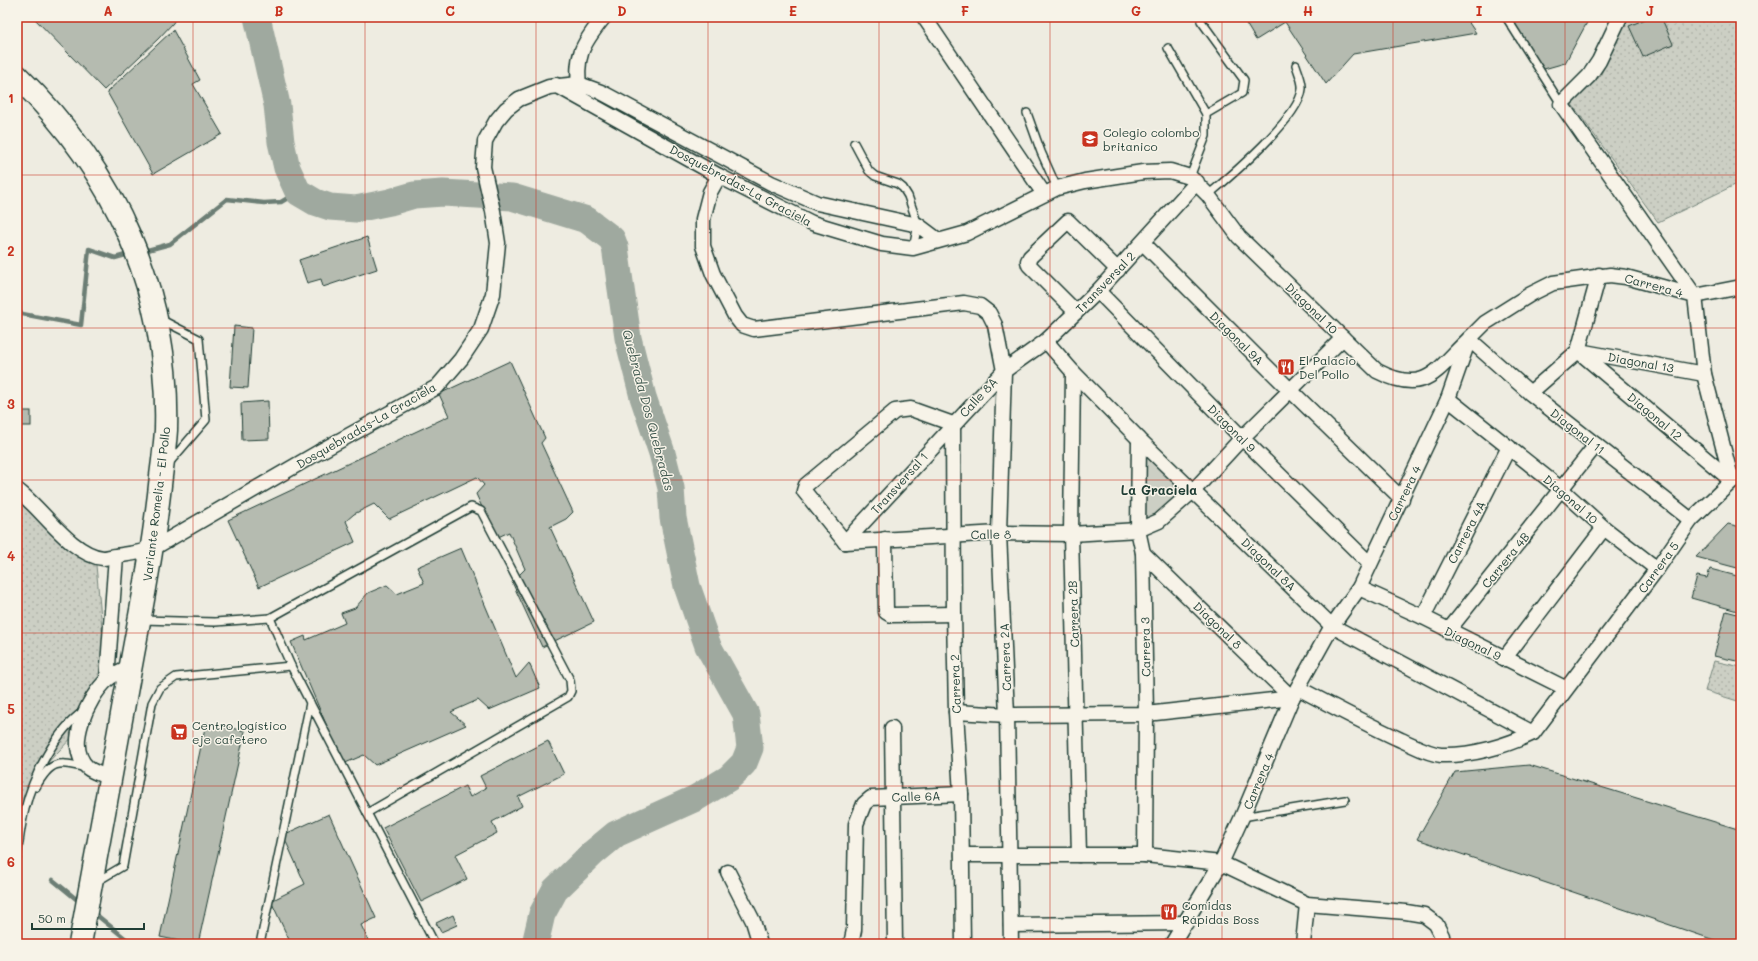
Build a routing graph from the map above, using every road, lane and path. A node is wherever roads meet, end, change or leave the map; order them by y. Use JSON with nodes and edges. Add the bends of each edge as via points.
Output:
{"nodes":[{"id":1,"x":604,"y":17,"type":"edge"},
{"id":2,"x":924,"y":17,"type":"edge"},
{"id":3,"x":1506,"y":17,"type":"edge"},
{"id":4,"x":1620,"y":17,"type":"edge"},
{"id":5,"x":1201,"y":21,"type":"dead end"},
{"id":6,"x":1168,"y":48,"type":"dead end"},
{"id":7,"x":1296,"y":65,"type":"dead end"},
{"id":8,"x":17,"y":76,"type":"edge"},
{"id":9,"x":580,"y":90,"type":"junction"},
{"id":10,"x":1561,"y":104,"type":"junction"},
{"id":11,"x":1027,"y":113,"type":"dead end"},
{"id":12,"x":1206,"y":114,"type":"junction"},
{"id":13,"x":854,"y":143,"type":"dead end"},
{"id":14,"x":719,"y":176,"type":"junction"},
{"id":15,"x":1193,"y":179,"type":"junction"},
{"id":16,"x":1057,"y":188,"type":"junction"},
{"id":17,"x":1044,"y":194,"type":"junction"},
{"id":18,"x":1208,"y":195,"type":"junction"},
{"id":19,"x":918,"y":225,"type":"junction"},
{"id":20,"x":938,"y":240,"type":"junction"},
{"id":21,"x":1143,"y":243,"type":"junction"},
{"id":22,"x":913,"y":248,"type":"junction"},
{"id":23,"x":1118,"y":270,"type":"junction"},
{"id":24,"x":1599,"y":275,"type":"junction"},
{"id":25,"x":1741,"y":287,"type":"edge"},
{"id":26,"x":1098,"y":291,"type":"junction"},
{"id":27,"x":1695,"y":296,"type":"junction"},
{"id":28,"x":1076,"y":312,"type":"junction"},
{"id":29,"x":157,"y":317,"type":"junction"},
{"id":30,"x":1343,"y":338,"type":"junction"},
{"id":31,"x":1468,"y":339,"type":"junction"},
{"id":32,"x":1046,"y":341,"type":"junction"},
{"id":33,"x":1578,"y":351,"type":"junction"},
{"id":34,"x":1004,"y":371,"type":"junction"},
{"id":35,"x":1073,"y":372,"type":"junction"},
{"id":36,"x":1704,"y":374,"type":"junction"},
{"id":37,"x":1290,"y":390,"type":"junction"},
{"id":38,"x":1530,"y":393,"type":"junction"},
{"id":39,"x":1448,"y":399,"type":"junction"},
{"id":40,"x":953,"y":424,"type":"junction"},
{"id":41,"x":1242,"y":438,"type":"junction"},
{"id":42,"x":1139,"y":439,"type":"junction"},
{"id":43,"x":1596,"y":445,"type":"junction"},
{"id":44,"x":1509,"y":447,"type":"junction"},
{"id":45,"x":162,"y":470,"type":"junction"},
{"id":46,"x":1737,"y":478,"type":"edge"},
{"id":47,"x":1561,"y":489,"type":"junction"},
{"id":48,"x":17,"y":490,"type":"edge"},
{"id":49,"x":1194,"y":490,"type":"junction"},
{"id":50,"x":1402,"y":499,"type":"junction"},
{"id":51,"x":1691,"y":520,"type":"junction"},
{"id":52,"x":1604,"y":528,"type":"junction"},
{"id":53,"x":1138,"y":530,"type":"junction"},
{"id":54,"x":999,"y":533,"type":"junction"},
{"id":55,"x":1071,"y":534,"type":"junction"},
{"id":56,"x":952,"y":535,"type":"junction"},
{"id":57,"x":885,"y":539,"type":"junction"},
{"id":58,"x":845,"y":542,"type":"junction"},
{"id":59,"x":152,"y":549,"type":"junction"},
{"id":60,"x":1143,"y":553,"type":"junction"},
{"id":61,"x":116,"y":556,"type":"junction"},
{"id":62,"x":1369,"y":563,"type":"junction"},
{"id":63,"x":1657,"y":569,"type":"junction"},
{"id":64,"x":1359,"y":588,"type":"junction"},
{"id":65,"x":954,"y":614,"type":"junction"},
{"id":66,"x":270,"y":618,"type":"junction"},
{"id":67,"x":1423,"y":618,"type":"junction"},
{"id":68,"x":139,"y":620,"type":"junction"},
{"id":69,"x":1332,"y":626,"type":"junction"},
{"id":70,"x":1448,"y":631,"type":"junction"},
{"id":71,"x":1504,"y":659,"type":"junction"},
{"id":72,"x":131,"y":666,"type":"junction"},
{"id":73,"x":291,"y":666,"type":"junction"},
{"id":74,"x":107,"y":679,"type":"junction"},
{"id":75,"x":1565,"y":688,"type":"junction"},
{"id":76,"x":1295,"y":693,"type":"junction"},
{"id":77,"x":310,"y":703,"type":"junction"},
{"id":78,"x":88,"y":709,"type":"junction"},
{"id":79,"x":956,"y":712,"type":"junction"},
{"id":80,"x":1077,"y":714,"type":"junction"},
{"id":81,"x":1146,"y":714,"type":"junction"},
{"id":82,"x":1007,"y":715,"type":"junction"},
{"id":83,"x":892,"y":728,"type":"dead end"},
{"id":84,"x":1533,"y":733,"type":"junction"},
{"id":85,"x":88,"y":768,"type":"junction"},
{"id":86,"x":110,"y":778,"type":"junction"},
{"id":87,"x":961,"y":794,"type":"junction"},
{"id":88,"x":893,"y":798,"type":"junction"},
{"id":89,"x":1345,"y":800,"type":"dead end"},
{"id":90,"x":25,"y":808,"type":"junction"},
{"id":91,"x":367,"y":813,"type":"junction"},
{"id":92,"x":1242,"y":817,"type":"junction"},
{"id":93,"x":962,"y":855,"type":"junction"},
{"id":94,"x":1008,"y":855,"type":"junction"},
{"id":95,"x":1079,"y":855,"type":"junction"},
{"id":96,"x":1145,"y":855,"type":"junction"},
{"id":97,"x":17,"y":857,"type":"edge"},
{"id":98,"x":1221,"y":863,"type":"junction"},
{"id":99,"x":728,"y":872,"type":"dead end"},
{"id":100,"x":88,"y":902,"type":"junction"},
{"id":101,"x":1307,"y":904,"type":"junction"},
{"id":102,"x":1186,"y":923,"type":"junction"},
{"id":103,"x":1011,"y":925,"type":"junction"},
{"id":104,"x":80,"y":944,"type":"edge"},
{"id":105,"x":260,"y":944,"type":"edge"},
{"id":106,"x":435,"y":944,"type":"edge"},
{"id":107,"x":760,"y":944,"type":"edge"},
{"id":108,"x":851,"y":944,"type":"edge"},
{"id":109,"x":895,"y":944,"type":"edge"},
{"id":110,"x":963,"y":944,"type":"edge"},
{"id":111,"x":1011,"y":944,"type":"edge"},
{"id":112,"x":1172,"y":944,"type":"edge"},
{"id":113,"x":1304,"y":944,"type":"edge"},
{"id":114,"x":1443,"y":944,"type":"edge"}],
"edges":[{"from":1,"to":9,"type":"street","via":[[583,46],[579,56]]},
{"from":2,"to":17,"type":"street"},
{"from":3,"to":10,"type":"lane"},
{"from":4,"to":10,"type":"street","via":[[1589,76]]},
{"from":5,"to":12,"type":"lane","via":[[1244,80],[1242,93]]},
{"from":6,"to":12,"type":"lane"},
{"from":7,"to":18,"type":"lane","via":[[1302,88],[1296,107],[1257,153]]},
{"from":8,"to":29,"type":"highway","name":"Variante Romelia - El Pollo","via":[[63,125],[85,156],[124,224],[142,264]]},
{"from":9,"to":14,"type":"street","name":"Dosquebradas-La Graciela"},
{"from":9,"to":19,"type":"street","name":"Dosquebradas-La Graciela","via":[[601,92],[771,183],[818,203]]},
{"from":9,"to":59,"type":"street","name":"Dosquebradas-La Graciela","via":[[556,85],[519,99],[496,121],[485,141],[483,167],[498,243],[493,294],[481,329],[461,359],[437,387]]},
{"from":10,"to":27,"type":"street"},
{"from":11,"to":16,"type":"lane"},
{"from":12,"to":15,"type":"lane","via":[[1206,136]]},
{"from":13,"to":19,"type":"lane","via":[[869,171],[903,188]]},
{"from":14,"to":22,"type":"street","name":"Dosquebradas-La Graciela","via":[[812,223],[882,244]]},
{"from":14,"to":34,"type":"street","name":"Carrera 2A","via":[[710,192],[703,219],[703,246],[727,303],[742,325],[754,329],[958,304],[980,306],[989,313],[995,325]]},
{"from":15,"to":16,"type":"street","name":"Dosquebradas-La Graciela","via":[[1170,171],[1143,172]]},
{"from":15,"to":18,"type":"street","name":"Diagonal 10"},
{"from":15,"to":21,"type":"street","name":"Transversal 2"},
{"from":16,"to":17,"type":"street","name":"Dosquebradas-La Graciela"},
{"from":17,"to":20,"type":"street","name":"Dosquebradas-La Graciela","via":[[967,232]]},
{"from":18,"to":30,"type":"street","name":"Diagonal 10","via":[[1239,237]]},
{"from":19,"to":20,"type":"street","name":"Dosquebradas-La Graciela"},
{"from":19,"to":22,"type":"lane"},
{"from":20,"to":22,"type":"street","name":"Dosquebradas-La Graciela"},
{"from":21,"to":23,"type":"street","name":"Transversal 2"},
{"from":21,"to":37,"type":"street","name":"Diagonal 9A"},
{"from":23,"to":26,"type":"street","name":"Transversal 2"},
{"from":23,"to":28,"type":"street","via":[[1068,221],[1030,257],[1029,265]]},
{"from":24,"to":27,"type":"street","name":"Carrera 4","via":[[1626,277]]},
{"from":24,"to":31,"type":"street","name":"Carrera 4","via":[[1553,283],[1485,323]]},
{"from":24,"to":33,"type":"street"},
{"from":25,"to":27,"type":"street"},
{"from":26,"to":28,"type":"street","name":"Transversal 2"},
{"from":26,"to":41,"type":"street","name":"Diagonal 9"},
{"from":27,"to":36,"type":"street"},
{"from":28,"to":32,"type":"street","name":"Transversal 2"},
{"from":29,"to":45,"type":"highway","name":"Variante Romelia - El Pollo","via":[[166,399]]},
{"from":29,"to":45,"type":"lane","via":[[198,339],[206,420]]},
{"from":30,"to":31,"type":"street","name":"Diagonal 10","via":[[1377,371],[1393,379],[1413,382],[1426,379]]},
{"from":30,"to":37,"type":"street","name":"Calle 8"},
{"from":31,"to":38,"type":"street","name":"Diagonal 11"},
{"from":31,"to":39,"type":"street","name":"Carrera 4"},
{"from":32,"to":34,"type":"street","name":"Transversal 2"},
{"from":32,"to":35,"type":"street","name":"Diagonal 8A"},
{"from":33,"to":36,"type":"street","name":"Diagonal 13"},
{"from":33,"to":38,"type":"street"},
{"from":33,"to":46,"type":"street","name":"Diagonal 12"},
{"from":34,"to":40,"type":"street","name":"Calle 8A"},
{"from":34,"to":54,"type":"street","name":"Carrera 2A"},
{"from":35,"to":42,"type":"street","name":"Diagonal 8A"},
{"from":35,"to":55,"type":"street","name":"Carrera 2B"},
{"from":36,"to":46,"type":"street"},
{"from":37,"to":41,"type":"street","name":"Calle 8"},
{"from":37,"to":50,"type":"street","name":"Diagonal 9A"},
{"from":38,"to":43,"type":"street","name":"Diagonal 11"},
{"from":39,"to":44,"type":"street","name":"Diagonal 10"},
{"from":39,"to":50,"type":"street","name":"Carrera 4"},
{"from":40,"to":56,"type":"street","name":"Carrera 2"},
{"from":40,"to":58,"type":"street","name":"Transversal 1"},
{"from":40,"to":58,"type":"street","via":[[911,409],[895,411],[806,485],[804,491]]},
{"from":41,"to":49,"type":"street","name":"Calle 8"},
{"from":41,"to":62,"type":"street","name":"Diagonal 9"},
{"from":42,"to":49,"type":"street","name":"Diagonal 8A"},
{"from":42,"to":53,"type":"street","name":"Carrera 3"},
{"from":43,"to":47,"type":"street","name":"Carrera 4B"},
{"from":43,"to":51,"type":"street","name":"Diagonal 11"},
{"from":44,"to":47,"type":"street","name":"Diagonal 10"},
{"from":44,"to":67,"type":"street","name":"Carrera 4A"},
{"from":45,"to":59,"type":"highway","name":"Variante Romelia - El Pollo"},
{"from":46,"to":51,"type":"street","name":"Carrera 5"},
{"from":47,"to":52,"type":"street","name":"Diagonal 10"},
{"from":47,"to":70,"type":"street","name":"Carrera 4B"},
{"from":48,"to":61,"type":"street","name":"Dosquebradas-La Graciela","via":[[66,538],[81,549],[104,558]]},
{"from":49,"to":53,"type":"street","name":"Calle 8","via":[[1159,521]]},
{"from":49,"to":69,"type":"street","name":"Diagonal 8A"},
{"from":50,"to":62,"type":"street","name":"Carrera 4"},
{"from":51,"to":63,"type":"street","name":"Carrera 5"},
{"from":52,"to":63,"type":"street","name":"Diagonal 10"},
{"from":52,"to":71,"type":"street"},
{"from":53,"to":55,"type":"street","name":"Calle 8"},
{"from":53,"to":60,"type":"street","name":"Carrera 3"},
{"from":54,"to":55,"type":"street","name":"Calle 8"},
{"from":54,"to":56,"type":"street","name":"Calle 8"},
{"from":54,"to":82,"type":"street","name":"Carrera 2A"},
{"from":55,"to":80,"type":"street","name":"Carrera 2B"},
{"from":56,"to":57,"type":"street","name":"Calle 8"},
{"from":56,"to":65,"type":"street","name":"Carrera 2"},
{"from":57,"to":58,"type":"street","name":"Calle 8"},
{"from":57,"to":65,"type":"street","via":[[886,612],[891,615]]},
{"from":59,"to":61,"type":"street","name":"Dosquebradas-La Graciela","via":[[137,554]]},
{"from":59,"to":68,"type":"highway","name":"Variante Romelia - El Pollo"},
{"from":60,"to":76,"type":"street","name":"Diagonal 8"},
{"from":60,"to":81,"type":"street","name":"Carrera 3"},
{"from":61,"to":74,"type":"street"},
{"from":62,"to":64,"type":"street","name":"Carrera 4"},
{"from":63,"to":75,"type":"street","name":"Carrera 5"},
{"from":64,"to":67,"type":"street","name":"Diagonal 9"},
{"from":64,"to":69,"type":"street","name":"Carrera 4"},
{"from":65,"to":79,"type":"street","name":"Carrera 2"},
{"from":66,"to":68,"type":"lane","via":[[215,622]]},
{"from":66,"to":73,"type":"lane"},
{"from":66,"to":91,"type":"lane","via":[[472,507],[481,510],[570,680],[571,692],[568,697]]},
{"from":67,"to":70,"type":"street","name":"Diagonal 9"},
{"from":68,"to":72,"type":"highway","name":"Variante Romelia - El Pollo"},
{"from":69,"to":76,"type":"street","name":"Carrera 4"},
{"from":69,"to":84,"type":"street","name":"Diagonal 8A"},
{"from":70,"to":71,"type":"street","name":"Diagonal 9"},
{"from":71,"to":75,"type":"street","name":"Diagonal 9"},
{"from":72,"to":74,"type":"street"},
{"from":72,"to":86,"type":"highway","name":"Variante Romelia - El Pollo"},
{"from":73,"to":77,"type":"lane"},
{"from":73,"to":100,"type":"lane","via":[[176,677],[160,688],[152,703],[123,866]]},
{"from":74,"to":78,"type":"street"},
{"from":75,"to":84,"type":"street","name":"Carrera 5"},
{"from":76,"to":81,"type":"street"},
{"from":76,"to":84,"type":"street","name":"Diagonal 8","via":[[1418,748],[1440,755],[1489,748]]},
{"from":76,"to":92,"type":"street","name":"Carrera 4"},
{"from":77,"to":91,"type":"lane"},
{"from":77,"to":105,"type":"lane"},
{"from":78,"to":85,"type":"street","via":[[79,730],[77,746],[80,758]]},
{"from":78,"to":90,"type":"lane","via":[[73,718],[52,748],[36,775]]},
{"from":79,"to":82,"type":"street"},
{"from":79,"to":87,"type":"street","name":"Carrera 2"},
{"from":80,"to":81,"type":"street"},
{"from":80,"to":82,"type":"street"},
{"from":80,"to":95,"type":"street","name":"Carrera 2B"},
{"from":81,"to":96,"type":"street","name":"Carrera 3"},
{"from":82,"to":94,"type":"street","name":"Carrera 2A"},
{"from":83,"to":88,"type":"street"},
{"from":85,"to":86,"type":"street"},
{"from":85,"to":90,"type":"lane","via":[[64,763],[53,765],[42,777]]},
{"from":86,"to":100,"type":"highway","name":"Variante Romelia - El Pollo"},
{"from":87,"to":88,"type":"street","name":"Calle 6A"},
{"from":87,"to":93,"type":"street","name":"Carrera 2"},
{"from":88,"to":108,"type":"street","name":"Calle 6A","via":[[871,798],[864,804],[856,824],[854,930]]},
{"from":88,"to":109,"type":"street"},
{"from":89,"to":92,"type":"lane"},
{"from":90,"to":97,"type":"lane"},
{"from":91,"to":106,"type":"lane"},
{"from":92,"to":98,"type":"street","name":"Carrera 4"},
{"from":93,"to":94,"type":"street"},
{"from":93,"to":110,"type":"street","name":"Carrera 2"},
{"from":94,"to":95,"type":"street"},
{"from":94,"to":103,"type":"street","name":"Carrera 2A"},
{"from":95,"to":96,"type":"street"},
{"from":96,"to":98,"type":"street"},
{"from":98,"to":101,"type":"street"},
{"from":98,"to":102,"type":"street","name":"Carrera 4"},
{"from":99,"to":107,"type":"street","via":[[753,921]]},
{"from":100,"to":104,"type":"highway","name":"Variante Romelia - El Pollo"},
{"from":101,"to":113,"type":"street"},
{"from":101,"to":114,"type":"street","via":[[1424,915],[1436,924]]},
{"from":102,"to":103,"type":"street"},
{"from":102,"to":112,"type":"street","name":"Carrera 4"},
{"from":103,"to":111,"type":"street","name":"Carrera 2A"}]}
